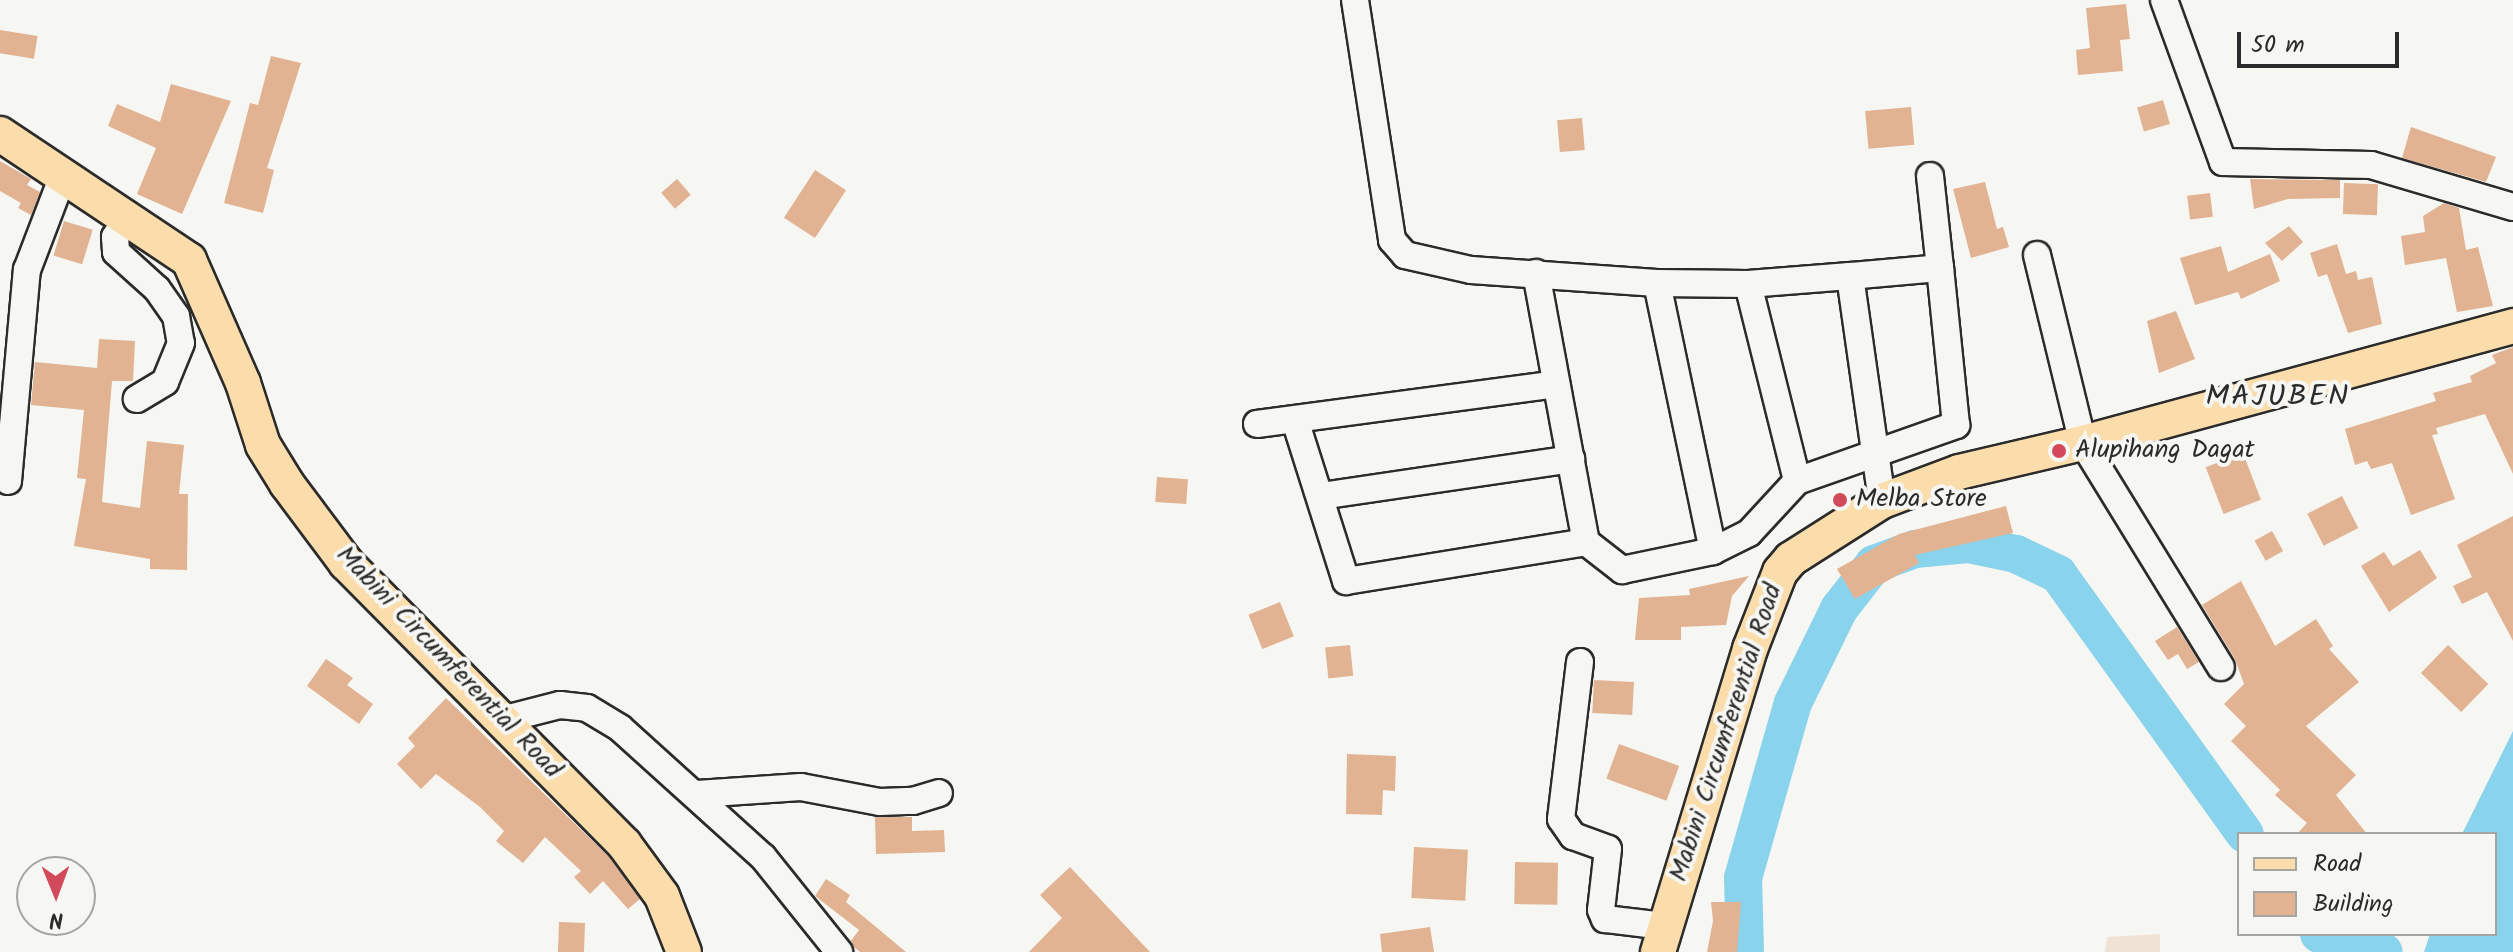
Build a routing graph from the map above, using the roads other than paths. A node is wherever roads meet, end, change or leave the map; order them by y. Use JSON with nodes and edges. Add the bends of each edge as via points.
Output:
{"nodes":[{"id":1,"x":1355,"y":0,"type":"edge"},
{"id":2,"x":2164,"y":0,"type":"edge"},
{"id":3,"x":0,"y":134,"type":"edge"},
{"id":4,"x":64,"y":173,"type":"junction"},
{"id":5,"x":1930,"y":176,"type":"dead end"},
{"id":6,"x":2513,"y":207,"type":"edge"},
{"id":7,"x":128,"y":217,"type":"junction"},
{"id":8,"x":2037,"y":255,"type":"dead end"},
{"id":9,"x":1940,"y":268,"type":"junction"},
{"id":10,"x":1536,"y":273,"type":"junction"},
{"id":11,"x":1850,"y":276,"type":"junction"},
{"id":12,"x":1657,"y":283,"type":"junction"},
{"id":13,"x":1748,"y":284,"type":"junction"},
{"id":14,"x":2513,"y":326,"type":"edge"},
{"id":15,"x":1556,"y":384,"type":"junction"},
{"id":16,"x":137,"y":399,"type":"dead end"},
{"id":17,"x":1295,"y":420,"type":"junction"},
{"id":18,"x":1257,"y":424,"type":"dead end"},
{"id":19,"x":2083,"y":443,"type":"junction"},
{"id":20,"x":1875,"y":457,"type":"junction"},
{"id":21,"x":1571,"y":459,"type":"junction"},
{"id":22,"x":8,"y":481,"type":"dead end"},
{"id":23,"x":1797,"y":481,"type":"junction"},
{"id":24,"x":1321,"y":496,"type":"junction"},
{"id":25,"x":1882,"y":501,"type":"junction"},
{"id":26,"x":1586,"y":542,"type":"junction"},
{"id":27,"x":1713,"y":551,"type":"junction"},
{"id":28,"x":1580,"y":662,"type":"dead end"},
{"id":29,"x":2221,"y":667,"type":"dead end"},
{"id":30,"x":501,"y":720,"type":"junction"},
{"id":31,"x":939,"y":793,"type":"dead end"},
{"id":32,"x":697,"y":794,"type":"junction"},
{"id":33,"x":1661,"y":939,"type":"edge"},
{"id":34,"x":684,"y":952,"type":"edge"},
{"id":35,"x":839,"y":952,"type":"edge"}],
"edges":[{"from":1,"to":10,"type":"street","via":[[1392,240],[1405,255],[1471,270]]},
{"from":2,"to":6,"type":"street","via":[[2223,162],[2371,165]]},
{"from":3,"to":4,"type":"main road","name":"Mabini Circumferential Road"},
{"from":4,"to":7,"type":"main road","name":"Mabini Circumferential Road"},
{"from":4,"to":22,"type":"street","via":[[27,270]]},
{"from":5,"to":9,"type":"street"},
{"from":7,"to":16,"type":"street","via":[[115,237],[116,252],[157,289],[176,316],[181,343],[165,382]]},
{"from":7,"to":30,"type":"main road","name":"Mabini Circumferential Road","via":[[189,260],[243,383],[263,445],[287,484],[346,563]]},
{"from":8,"to":19,"type":"street"},
{"from":9,"to":11,"type":"street"},
{"from":9,"to":20,"type":"street","via":[[1956,425]]},
{"from":10,"to":12,"type":"street"},
{"from":10,"to":15,"type":"street"},
{"from":11,"to":13,"type":"street"},
{"from":11,"to":20,"type":"street"},
{"from":12,"to":13,"type":"street"},
{"from":12,"to":27,"type":"street"},
{"from":13,"to":23,"type":"street"},
{"from":14,"to":19,"type":"main road","name":"Mabini Circumferential Road"},
{"from":15,"to":17,"type":"street"},
{"from":15,"to":21,"type":"street"},
{"from":17,"to":18,"type":"street"},
{"from":17,"to":24,"type":"street"},
{"from":19,"to":25,"type":"main road","name":"Mabini Circumferential Road","via":[[1959,472]]},
{"from":19,"to":29,"type":"street"},
{"from":20,"to":23,"type":"street"},
{"from":20,"to":25,"type":"street"},
{"from":21,"to":24,"type":"street"},
{"from":21,"to":26,"type":"street"},
{"from":23,"to":27,"type":"street","via":[[1749,533]]},
{"from":24,"to":26,"type":"street","via":[[1346,581]]},
{"from":25,"to":33,"type":"main road","name":"Mabini Circumferential Road","via":[[1791,559],[1780,572],[1750,649]]},
{"from":26,"to":27,"type":"street","via":[[1622,570]]},
{"from":28,"to":33,"type":"street","via":[[1561,819],[1573,836],[1608,849],[1601,910],[1605,919]]},
{"from":30,"to":32,"type":"street","via":[[560,705],[587,708],[620,728]]},
{"from":30,"to":34,"type":"main road","name":"Mabini Circumferential Road","via":[[624,844],[662,896]]},
{"from":31,"to":32,"type":"street","via":[[880,802],[801,787]]},
{"from":32,"to":35,"type":"street","via":[[763,857]]}]}
